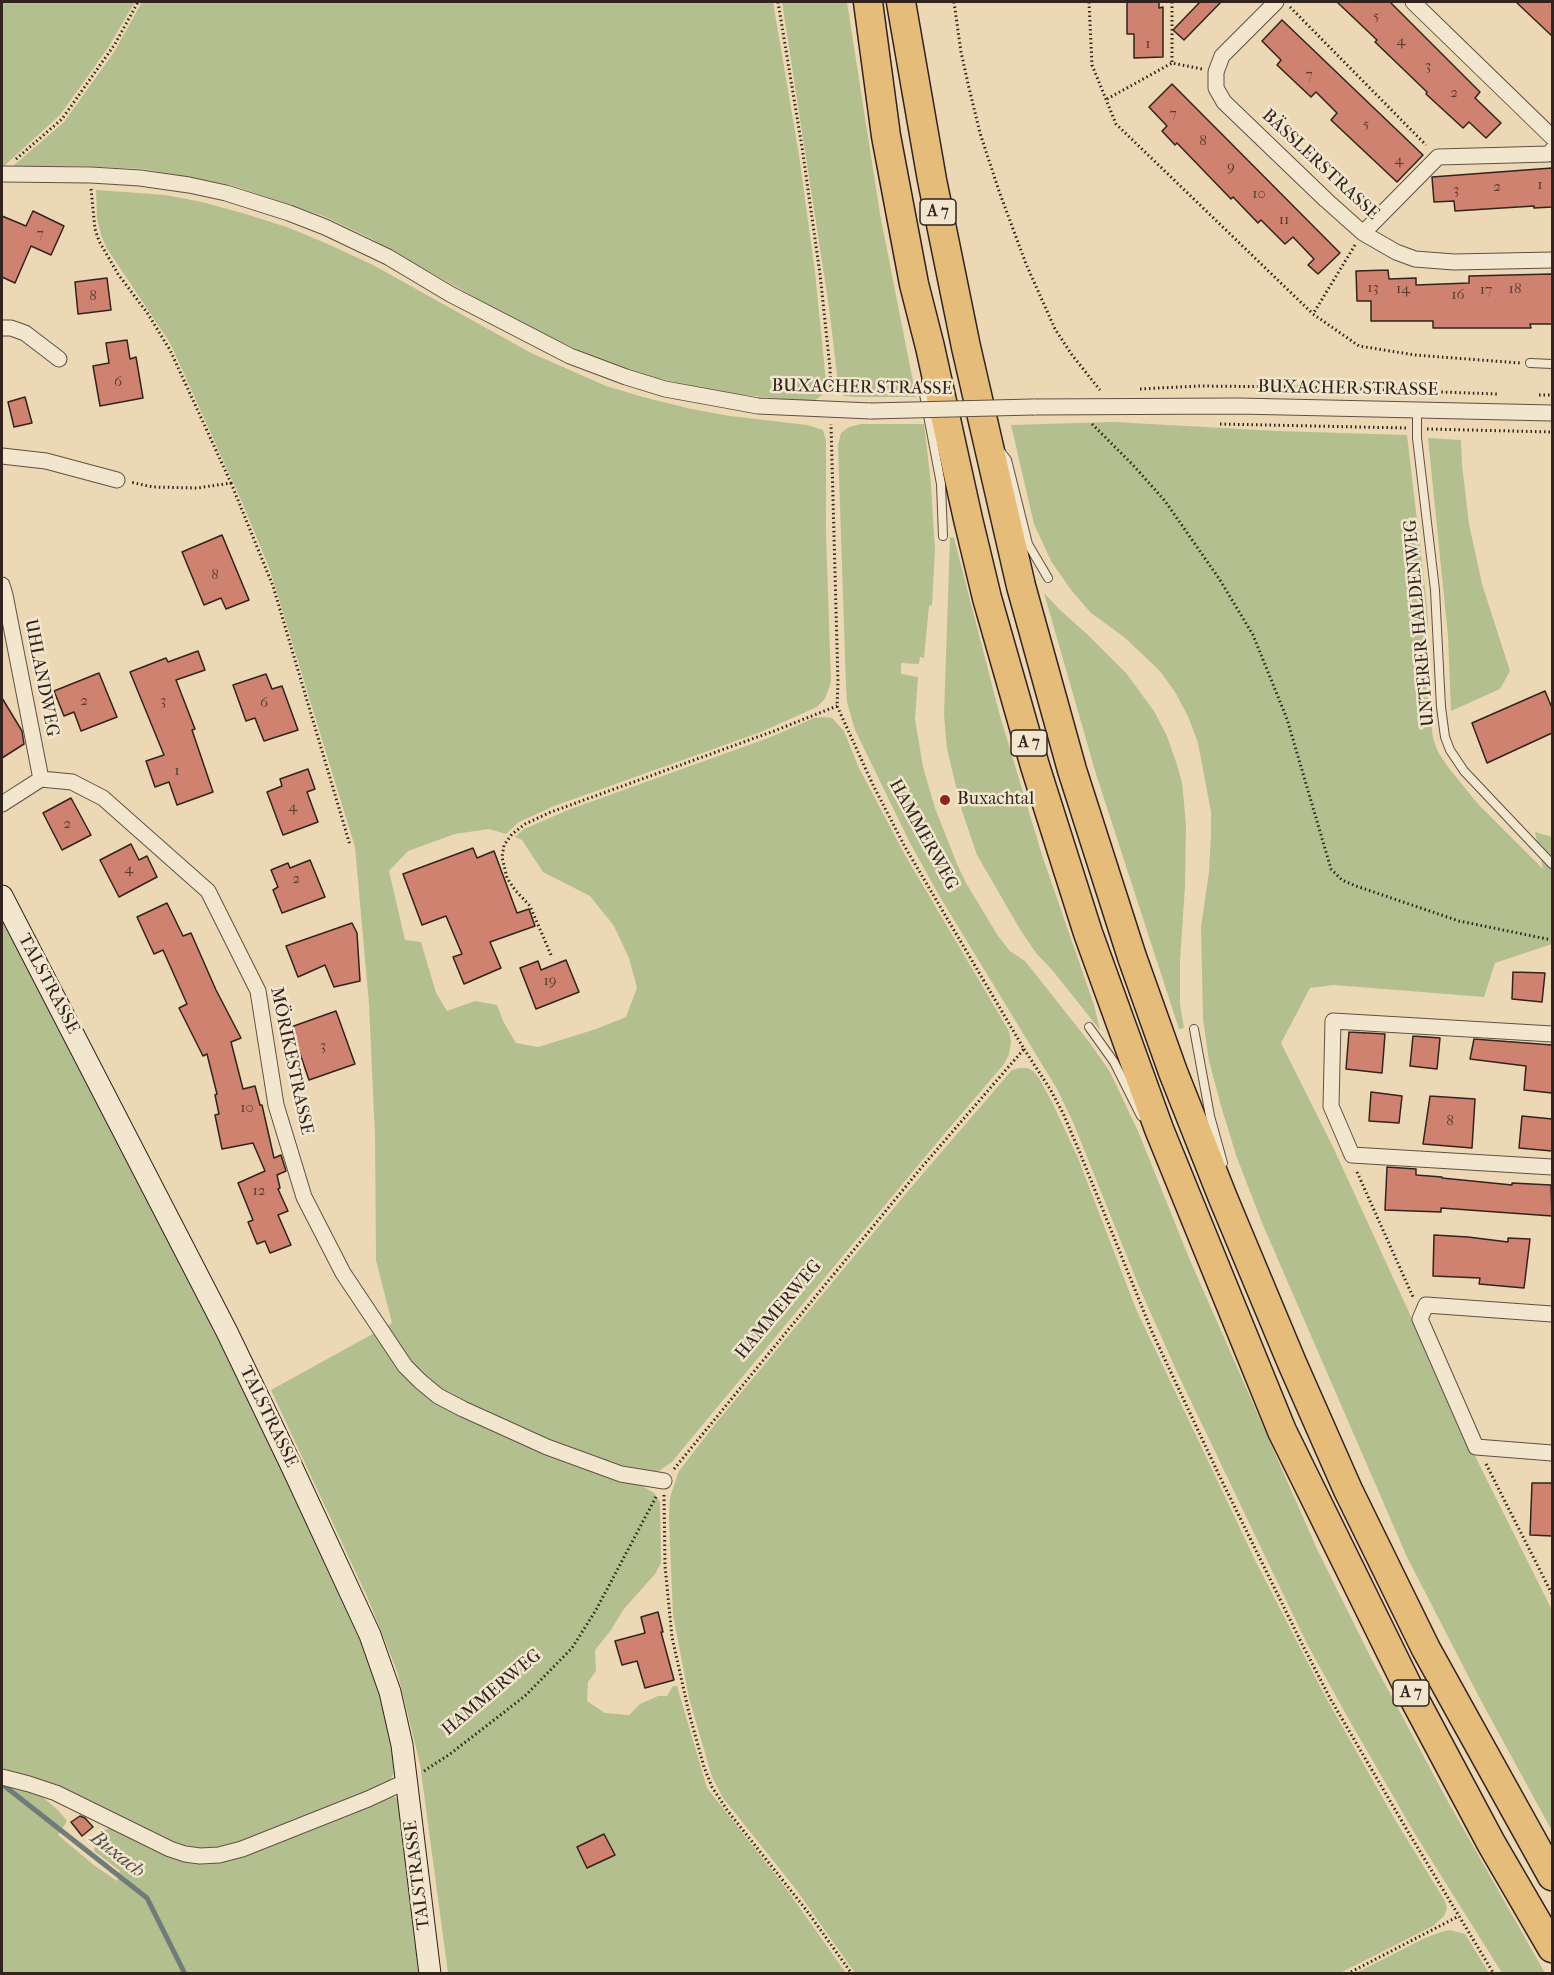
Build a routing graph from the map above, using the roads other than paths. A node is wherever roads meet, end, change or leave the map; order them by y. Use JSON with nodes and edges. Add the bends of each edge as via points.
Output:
{"nodes":[{"id":1,"x":868,"y":2,"type":"edge"},
{"id":2,"x":901,"y":2,"type":"edge"},
{"id":3,"x":1276,"y":2,"type":"edge"},
{"id":4,"x":1413,"y":2,"type":"edge"},
{"id":5,"x":1552,"y":137,"type":"edge"},
{"id":6,"x":1552,"y":150,"type":"edge"},
{"id":7,"x":2,"y":174,"type":"edge"},
{"id":8,"x":1363,"y":233,"type":"junction"},
{"id":9,"x":1552,"y":260,"type":"edge"},
{"id":10,"x":2,"y":328,"type":"edge"},
{"id":11,"x":930,"y":347,"type":"junction"},
{"id":12,"x":59,"y":359,"type":"dead end"},
{"id":13,"x":1530,"y":363,"type":"road end"},
{"id":14,"x":1552,"y":364,"type":"edge"},
{"id":15,"x":1417,"y":410,"type":"junction"},
{"id":16,"x":1552,"y":413,"type":"edge"},
{"id":17,"x":982,"y":422,"type":"junction"},
{"id":18,"x":2,"y":456,"type":"edge"},
{"id":19,"x":117,"y":480,"type":"road end"},
{"id":20,"x":943,"y":536,"type":"dead end"},
{"id":21,"x":1048,"y":578,"type":"dead end"},
{"id":22,"x":2,"y":585,"type":"edge"},
{"id":23,"x":41,"y":779,"type":"junction"},
{"id":24,"x":2,"y":804,"type":"edge"},
{"id":25,"x":1552,"y":864,"type":"edge"},
{"id":26,"x":2,"y":896,"type":"edge"},
{"id":27,"x":1089,"y":1027,"type":"dead end"},
{"id":28,"x":1194,"y":1029,"type":"dead end"},
{"id":29,"x":1552,"y":1034,"type":"edge"},
{"id":30,"x":1159,"y":1129,"type":"junction"},
{"id":31,"x":1552,"y":1167,"type":"edge"},
{"id":32,"x":1223,"y":1198,"type":"junction"},
{"id":33,"x":1552,"y":1314,"type":"edge"},
{"id":34,"x":1552,"y":1453,"type":"edge"},
{"id":35,"x":664,"y":1481,"type":"road end"},
{"id":36,"x":3,"y":1777,"type":"edge"},
{"id":37,"x":407,"y":1781,"type":"junction"},
{"id":38,"x":1552,"y":1876,"type":"edge"},
{"id":39,"x":1552,"y":1948,"type":"edge"},
{"id":40,"x":430,"y":1974,"type":"edge"}],
"edges":[{"from":1,"to":11,"type":"highway","number":"A 7","via":[[886,136]]},
{"from":2,"to":17,"type":"highway","number":"A 7","via":[[932,180]]},
{"from":3,"to":8,"type":"street","name":"BÄSSLERSTRASSE","via":[[1222,56],[1216,88],[1224,102]]},
{"from":4,"to":5,"type":"street"},
{"from":6,"to":8,"type":"street","via":[[1549,154],[1438,157]]},
{"from":7,"to":15,"type":"street","name":"BUXACHER STRASSE","bridge":true,"via":[[140,178],[255,201],[388,256],[450,294],[570,356],[665,389],[758,406],[871,411],[1239,406]]},
{"from":8,"to":9,"type":"street","name":"BÄSSLERSTRASSE","via":[[1416,260]]},
{"from":10,"to":12,"type":"street","via":[[25,333]]},
{"from":11,"to":20,"type":"lane","via":[[924,394],[941,484]]},
{"from":11,"to":30,"type":"highway","number":"A 7","via":[[987,598],[1035,766],[1088,933]]},
{"from":13,"to":14,"type":"lane"},
{"from":15,"to":16,"type":"street","name":"BUXACHER STRASSE"},
{"from":15,"to":25,"type":"lane","name":"UNTERER HALDENWEG","via":[[1445,737],[1464,771]]},
{"from":17,"to":21,"type":"lane","via":[[1007,460],[1028,544]]},
{"from":17,"to":32,"type":"highway","number":"A 7","via":[[1021,586],[1072,770],[1132,957]]},
{"from":18,"to":19,"type":"street","via":[[46,461]]},
{"from":22,"to":23,"type":"street","name":"UHLANDWEG"},
{"from":23,"to":24,"type":"street"},
{"from":23,"to":35,"type":"street","name":"MÖRIKESTRASSE","via":[[72,782],[103,798],[208,891],[258,991],[276,1105],[304,1197],[343,1273],[405,1366],[438,1396],[537,1442],[621,1474]]},
{"from":26,"to":37,"type":"street","name":"TALSTRASSE","via":[[226,1332],[370,1635],[390,1692]]},
{"from":27,"to":30,"type":"lane","via":[[1114,1062],[1139,1114]]},
{"from":28,"to":32,"type":"lane","via":[[1210,1116],[1223,1161]]},
{"from":29,"to":31,"type":"street","via":[[1333,1021],[1331,1106],[1352,1155]]},
{"from":30,"to":39,"type":"highway","number":"A 7","via":[[1287,1441],[1414,1699]]},
{"from":32,"to":38,"type":"highway","number":"A 7","via":[[1348,1490],[1426,1649]]},
{"from":33,"to":34,"type":"street","via":[[1426,1305],[1420,1319],[1476,1447]]},
{"from":36,"to":37,"type":"street","via":[[56,1794],[170,1849],[200,1856],[242,1849]]},
{"from":37,"to":40,"type":"street","name":"TALSTRASSE"}]}
